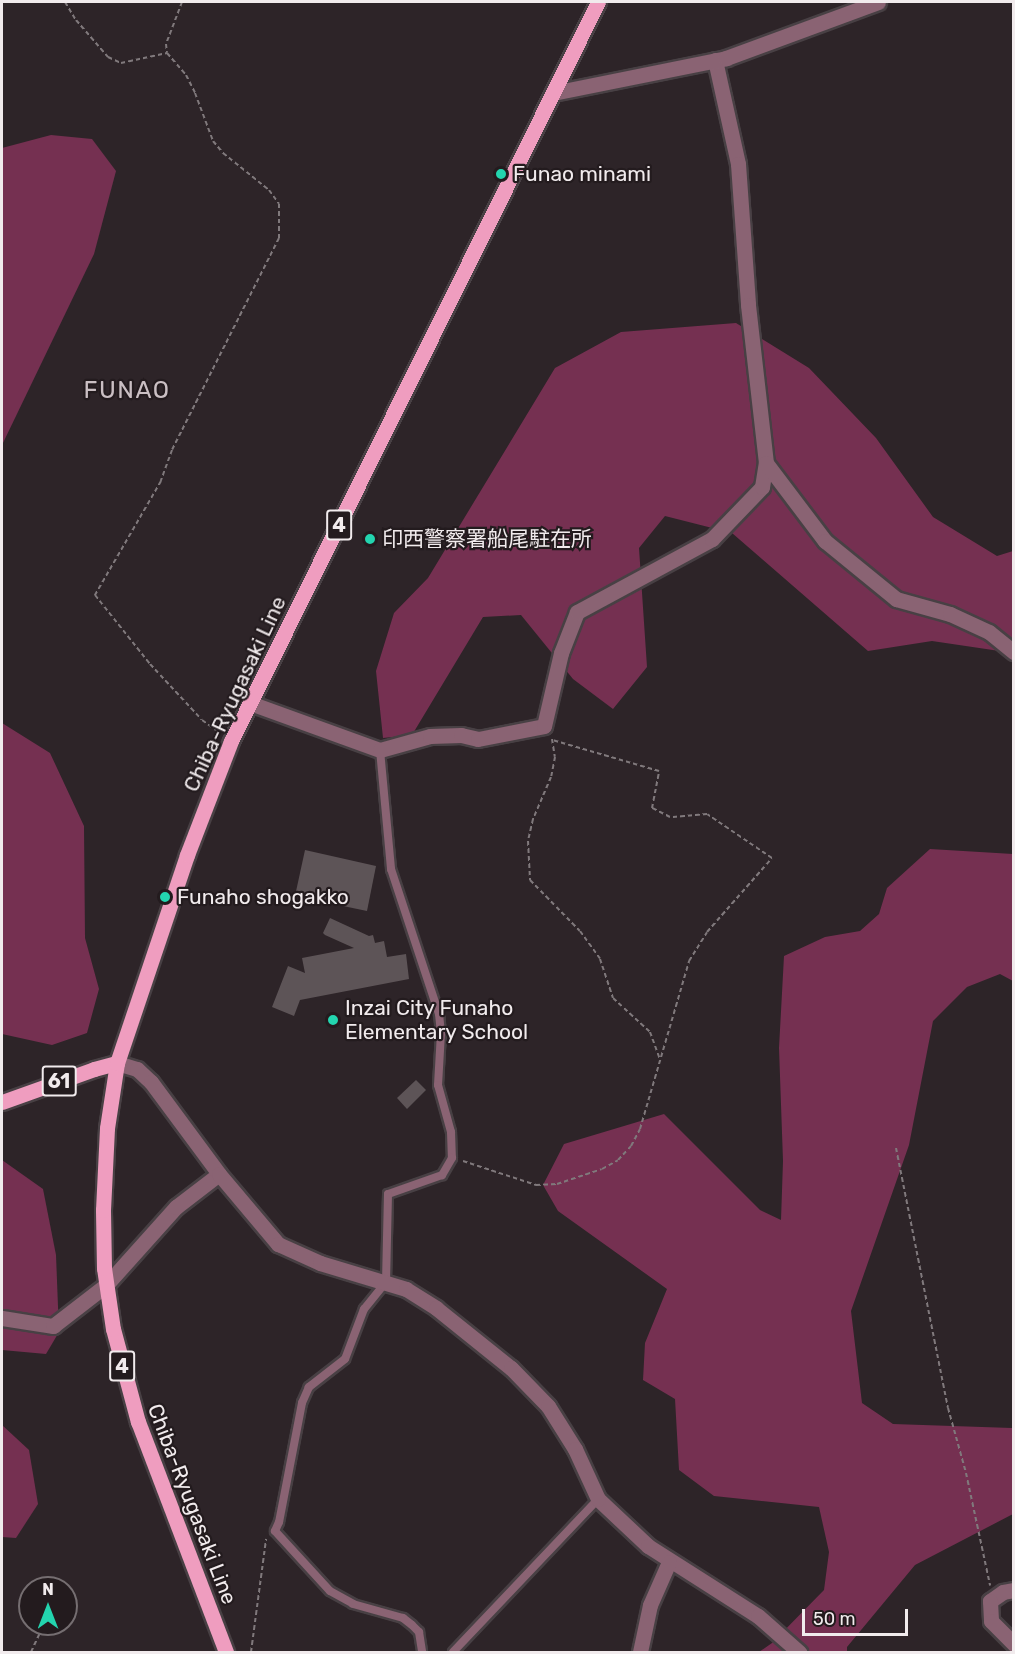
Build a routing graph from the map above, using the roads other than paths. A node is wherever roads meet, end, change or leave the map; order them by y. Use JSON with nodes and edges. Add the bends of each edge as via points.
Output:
{"nodes":[{"id":1,"x":598,"y":2,"type":"edge"},
{"id":2,"x":878,"y":2,"type":"edge"},
{"id":3,"x":715,"y":60,"type":"junction"},
{"id":4,"x":553,"y":93,"type":"junction"},
{"id":5,"x":766,"y":463,"type":"junction"},
{"id":6,"x":1014,"y":652,"type":"edge"},
{"id":7,"x":250,"y":703,"type":"junction"},
{"id":8,"x":380,"y":750,"type":"junction"},
{"id":9,"x":117,"y":1064,"type":"junction"},
{"id":10,"x":2,"y":1102,"type":"edge"},
{"id":11,"x":219,"y":1174,"type":"junction"},
{"id":12,"x":387,"y":1282,"type":"junction"},
{"id":13,"x":106,"y":1286,"type":"junction"},
{"id":14,"x":2,"y":1318,"type":"edge"},
{"id":15,"x":598,"y":1499,"type":"junction"},
{"id":16,"x":669,"y":1562,"type":"junction"},
{"id":17,"x":1014,"y":1590,"type":"edge"},
{"id":18,"x":1014,"y":1644,"type":"edge"},
{"id":19,"x":226,"y":1653,"type":"edge"},
{"id":20,"x":422,"y":1653,"type":"edge"},
{"id":21,"x":453,"y":1653,"type":"edge"},
{"id":22,"x":640,"y":1653,"type":"edge"},
{"id":23,"x":800,"y":1653,"type":"edge"}],
"edges":[{"from":1,"to":4,"type":"main road","name":"Chiba-Ryugasaki Line","number":"4"},
{"from":2,"to":3,"type":"street"},
{"from":3,"to":4,"type":"street"},
{"from":3,"to":5,"type":"street","via":[[738,164],[748,305]]},
{"from":4,"to":7,"type":"main road","name":"Chiba-Ryugasaki Line","number":"4"},
{"from":5,"to":6,"type":"street","via":[[825,541],[896,599],[950,614],[989,632]]},
{"from":5,"to":8,"type":"street","via":[[762,487],[712,539],[578,612],[561,653],[544,726],[478,739],[430,736]]},
{"from":7,"to":8,"type":"street"},
{"from":7,"to":9,"type":"main road","name":"Chiba-Ryugasaki Line","number":"4","via":[[231,741],[187,855]]},
{"from":8,"to":12,"type":"lane","via":[[391,869],[439,1014],[438,1085],[451,1132],[452,1158],[442,1175],[388,1194]]},
{"from":9,"to":10,"type":"main road","number":"61"},
{"from":9,"to":11,"type":"street","via":[[137,1069],[151,1082]]},
{"from":9,"to":13,"type":"main road","name":"Chiba-Ryugasaki Line","number":"4","via":[[104,1173],[102,1247]]},
{"from":11,"to":12,"type":"street","via":[[278,1244],[320,1263]]},
{"from":11,"to":13,"type":"street","via":[[176,1207]]},
{"from":12,"to":15,"type":"street","via":[[436,1308],[511,1368],[548,1406]]},
{"from":12,"to":20,"type":"lane","via":[[364,1309],[345,1359],[309,1387],[274,1530],[330,1591],[353,1604],[403,1618],[412,1625],[419,1632]]},
{"from":13,"to":14,"type":"street","via":[[53,1326]]},
{"from":13,"to":19,"type":"main road","name":"Chiba-Ryugasaki Line","number":"4","via":[[123,1374],[138,1422]]},
{"from":15,"to":16,"type":"street"},
{"from":15,"to":21,"type":"lane"},
{"from":16,"to":22,"type":"street","via":[[650,1605]]},
{"from":16,"to":23,"type":"street","via":[[758,1616]]},
{"from":17,"to":18,"type":"street","via":[[990,1601],[991,1621]]}]}
